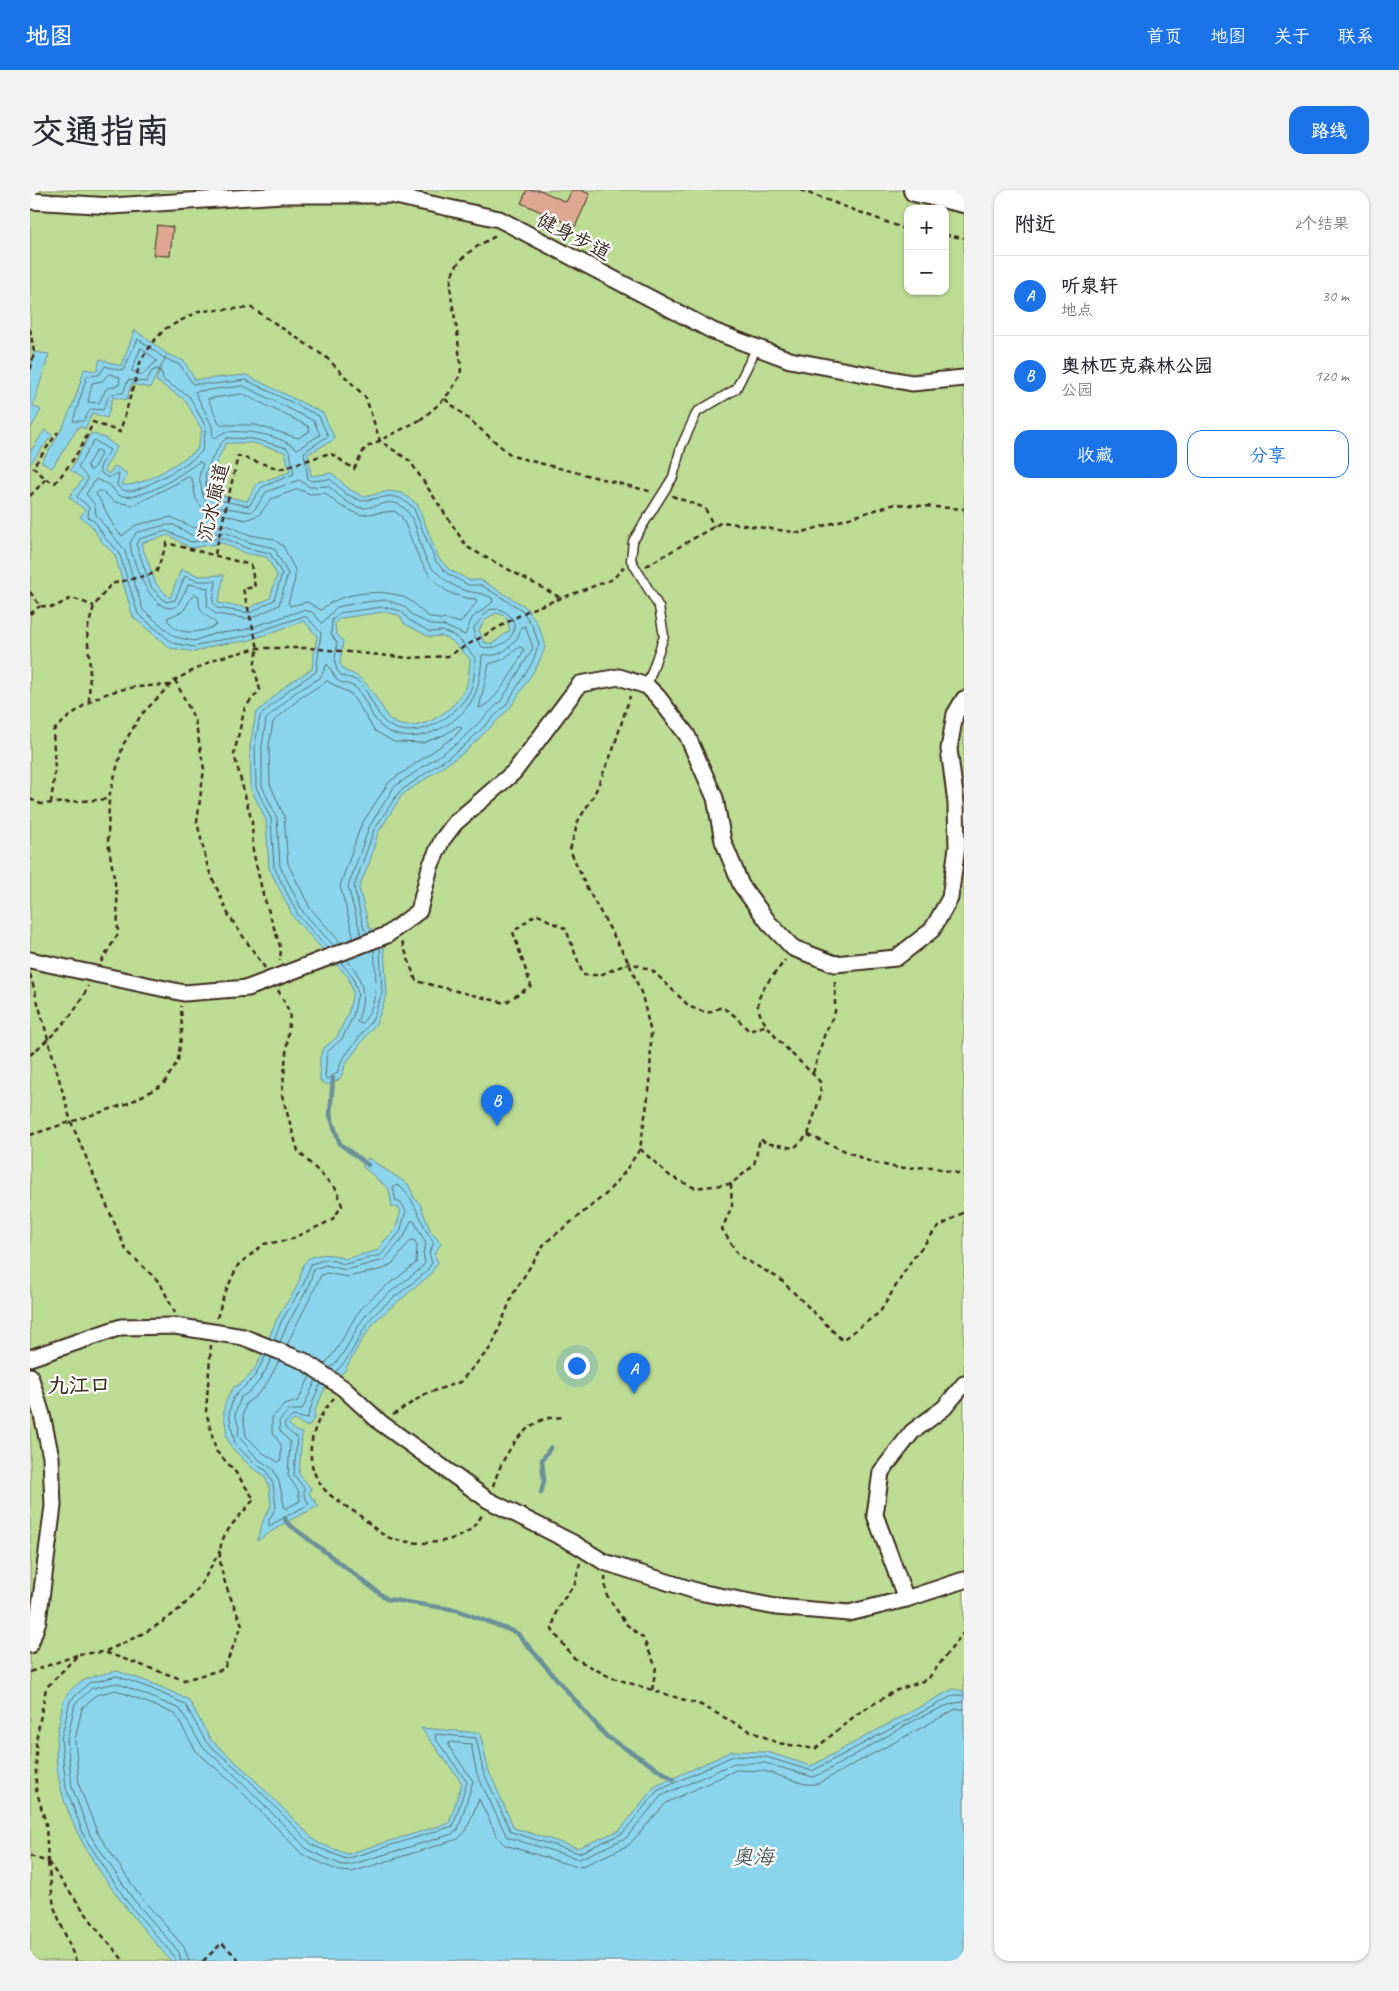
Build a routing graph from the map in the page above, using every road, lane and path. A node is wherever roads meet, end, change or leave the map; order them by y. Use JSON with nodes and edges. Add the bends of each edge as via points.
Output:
{"nodes":[{"id":1,"x":800,"y":190,"type":"edge"},
{"id":2,"x":915,"y":190,"type":"edge"},
{"id":3,"x":30,"y":201,"type":"edge"},
{"id":4,"x":964,"y":201,"type":"edge"},
{"id":5,"x":904,"y":229,"type":"edge"},
{"id":6,"x":519,"y":230,"type":"junction"},
{"id":7,"x":949,"y":236,"type":"edge"},
{"id":8,"x":964,"y":238,"type":"edge"},
{"id":9,"x":30,"y":329,"type":"edge"},
{"id":10,"x":757,"y":347,"type":"junction"},
{"id":11,"x":30,"y":373,"type":"edge"},
{"id":12,"x":964,"y":378,"type":"edge"},
{"id":13,"x":445,"y":399,"type":"junction"},
{"id":14,"x":58,"y":432,"type":"dead end"},
{"id":15,"x":46,"y":480,"type":"junction"},
{"id":16,"x":654,"y":492,"type":"dead end"},
{"id":17,"x":664,"y":493,"type":"junction"},
{"id":18,"x":30,"y":496,"type":"edge"},
{"id":19,"x":964,"y":510,"type":"edge"},
{"id":20,"x":714,"y":527,"type":"junction"},
{"id":21,"x":215,"y":554,"type":"junction"},
{"id":22,"x":631,"y":560,"type":"junction"},
{"id":23,"x":638,"y":571,"type":"junction"},
{"id":24,"x":30,"y":592,"type":"edge"},
{"id":25,"x":561,"y":598,"type":"junction"},
{"id":26,"x":40,"y":606,"type":"junction"},
{"id":27,"x":94,"y":606,"type":"junction"},
{"id":28,"x":30,"y":614,"type":"edge"},
{"id":29,"x":258,"y":648,"type":"junction"},
{"id":30,"x":641,"y":684,"type":"junction"},
{"id":31,"x":170,"y":685,"type":"junction"},
{"id":32,"x":964,"y":699,"type":"edge"},
{"id":33,"x":89,"y":701,"type":"junction"},
{"id":34,"x":30,"y":799,"type":"edge"},
{"id":35,"x":109,"y":800,"type":"junction"},
{"id":36,"x":51,"y":803,"type":"junction"},
{"id":37,"x":391,"y":932,"type":"junction"},
{"id":38,"x":794,"y":948,"type":"junction"},
{"id":39,"x":30,"y":960,"type":"edge"},
{"id":40,"x":629,"y":963,"type":"junction"},
{"id":41,"x":835,"y":964,"type":"junction"},
{"id":42,"x":30,"y":974,"type":"edge"},
{"id":43,"x":93,"y":974,"type":"junction"},
{"id":44,"x":280,"y":976,"type":"junction"},
{"id":45,"x":180,"y":992,"type":"junction"},
{"id":46,"x":767,"y":1025,"type":"junction"},
{"id":47,"x":47,"y":1041,"type":"junction"},
{"id":48,"x":30,"y":1056,"type":"edge"},
{"id":49,"x":813,"y":1073,"type":"junction"},
{"id":50,"x":71,"y":1122,"type":"junction"},
{"id":51,"x":808,"y":1134,"type":"junction"},
{"id":52,"x":30,"y":1135,"type":"edge"},
{"id":53,"x":640,"y":1149,"type":"junction"},
{"id":54,"x":964,"y":1175,"type":"edge"},
{"id":55,"x":731,"y":1184,"type":"junction"},
{"id":56,"x":964,"y":1212,"type":"edge"},
{"id":57,"x":182,"y":1327,"type":"junction"},
{"id":58,"x":30,"y":1358,"type":"edge"},
{"id":59,"x":30,"y":1376,"type":"edge"},
{"id":60,"x":964,"y":1384,"type":"edge"},
{"id":61,"x":340,"y":1385,"type":"junction"},
{"id":62,"x":566,"y":1417,"type":"dead end"},
{"id":63,"x":381,"y":1423,"type":"junction"},
{"id":64,"x":493,"y":1502,"type":"junction"},
{"id":65,"x":580,"y":1546,"type":"junction"},
{"id":66,"x":221,"y":1550,"type":"dead end"},
{"id":67,"x":604,"y":1562,"type":"junction"},
{"id":68,"x":964,"y":1580,"type":"edge"},
{"id":69,"x":906,"y":1599,"type":"junction"},
{"id":70,"x":964,"y":1632,"type":"edge"},
{"id":71,"x":30,"y":1645,"type":"edge"},
{"id":72,"x":104,"y":1652,"type":"dead end"},
{"id":73,"x":79,"y":1654,"type":"dead end"},
{"id":74,"x":30,"y":1672,"type":"edge"},
{"id":75,"x":652,"y":1690,"type":"junction"},
{"id":76,"x":76,"y":1961,"type":"edge"},
{"id":77,"x":124,"y":1961,"type":"edge"},
{"id":78,"x":203,"y":1961,"type":"edge"},
{"id":79,"x":240,"y":1961,"type":"edge"}],
"edges":[{"from":1,"to":5,"type":"path"},
{"from":2,"to":4,"type":"main road"},
{"from":3,"to":6,"type":"street","name":"健身步道","via":[[112,206],[282,195],[391,195],[499,219]]},
{"from":6,"to":10,"type":"street","name":"健身步道","via":[[713,330]]},
{"from":6,"to":13,"type":"path","via":[[498,235],[463,255],[450,279],[461,373]]},
{"from":7,"to":8,"type":"path"},
{"from":9,"to":11,"type":"path","via":[[34,352]]},
{"from":10,"to":12,"type":"street","name":"健身步道","via":[[790,360],[912,383]]},
{"from":10,"to":17,"type":"lane","via":[[736,389],[697,412]]},
{"from":13,"to":16,"type":"path","via":[[512,456]]},
{"from":13,"to":21,"type":"path","name":"沉水廊道","bridge":true,"via":[[420,420],[365,448],[354,469],[330,453],[280,469],[238,456]]},
{"from":14,"to":15,"type":"path","via":[[33,468]]},
{"from":15,"to":18,"type":"path"},
{"from":15,"to":25,"type":"path","via":[[55,483],[60,478],[77,456],[93,422],[120,432],[141,360],[152,342],[176,322],[198,310],[252,308],[327,358],[366,398],[380,441],[410,461],[467,547]]},
{"from":17,"to":20,"type":"path","via":[[705,508]]},
{"from":17,"to":22,"type":"lane","via":[[633,541]]},
{"from":19,"to":20,"type":"path","via":[[895,504],[800,533],[722,522]]},
{"from":20,"to":23,"type":"path"},
{"from":21,"to":27,"type":"path","name":"沉水廊道","via":[[167,544],[156,573],[118,580]]},
{"from":21,"to":29,"type":"path","name":"沉水廊道","via":[[251,565],[255,587],[243,589]]},
{"from":22,"to":23,"type":"lane"},
{"from":22,"to":25,"type":"path","via":[[613,579]]},
{"from":23,"to":30,"type":"lane","via":[[659,607],[664,636]]},
{"from":24,"to":26,"type":"path"},
{"from":25,"to":29,"type":"path","via":[[529,610],[448,656],[410,658],[309,648]]},
{"from":26,"to":27,"type":"path","via":[[54,607],[72,598]]},
{"from":26,"to":28,"type":"path"},
{"from":27,"to":33,"type":"path","via":[[87,631]]},
{"from":29,"to":31,"type":"path","via":[[215,658]]},
{"from":29,"to":44,"type":"path","via":[[254,666],[260,690],[245,707],[234,754],[252,822],[253,850],[262,894],[281,949]]},
{"from":30,"to":37,"type":"street","via":[[619,677],[580,684],[514,772],[454,823],[442,840],[430,868],[419,912]]},
{"from":30,"to":38,"type":"street","via":[[658,697],[687,735],[715,798],[723,841],[740,885],[769,923]]},
{"from":30,"to":40,"type":"path","via":[[594,796],[578,821],[570,850]]},
{"from":31,"to":33,"type":"path","via":[[137,686],[105,693]]},
{"from":31,"to":35,"type":"path","via":[[141,715],[123,745]]},
{"from":32,"to":41,"type":"street","via":[[955,714],[949,750],[956,803],[957,847],[950,898],[932,930],[896,958]]},
{"from":33,"to":36,"type":"path","via":[[53,731],[55,770]]},
{"from":34,"to":36,"type":"path","via":[[41,804]]},
{"from":35,"to":36,"type":"path"},
{"from":35,"to":43,"type":"path","via":[[108,842],[117,895],[118,934]]},
{"from":37,"to":40,"type":"path","via":[[416,980],[506,1003],[530,986],[513,932],[536,914],[566,929],[582,975],[600,975]]},
{"from":37,"to":44,"type":"street"},
{"from":38,"to":41,"type":"street"},
{"from":38,"to":46,"type":"path","via":[[770,978],[758,1000],[759,1014]]},
{"from":39,"to":43,"type":"street"},
{"from":40,"to":46,"type":"path","via":[[653,971],[690,1007],[707,1013],[722,1007],[750,1031]]},
{"from":40,"to":53,"type":"path","via":[[642,995],[651,1033],[650,1084]]},
{"from":41,"to":49,"type":"path","via":[[835,1012]]},
{"from":42,"to":47,"type":"path"},
{"from":43,"to":45,"type":"street"},
{"from":43,"to":47,"type":"path","via":[[84,995]]},
{"from":44,"to":45,"type":"street","via":[[248,988]]},
{"from":45,"to":50,"type":"path","via":[[182,1030],[178,1060],[164,1084],[129,1104]]},
{"from":46,"to":49,"type":"path","via":[[779,1042]]},
{"from":47,"to":48,"type":"path"},
{"from":47,"to":50,"type":"path"},
{"from":49,"to":51,"type":"path","via":[[821,1083],[820,1097]]},
{"from":50,"to":52,"type":"path"},
{"from":50,"to":57,"type":"path","via":[[126,1250],[160,1283]]},
{"from":51,"to":54,"type":"path","via":[[871,1162],[898,1168],[932,1167]]},
{"from":51,"to":55,"type":"path","via":[[794,1148],[760,1139],[754,1165]]},
{"from":53,"to":55,"type":"path","via":[[670,1176],[695,1188]]},
{"from":53,"to":63,"type":"path","via":[[606,1194],[545,1242],[513,1294],[492,1346],[460,1382],[426,1394]]},
{"from":55,"to":56,"type":"path","via":[[732,1206],[722,1229],[739,1256],[780,1279],[842,1340],[880,1312],[911,1261],[937,1228]]},
{"from":57,"to":58,"type":"street","via":[[121,1327]]},
{"from":57,"to":61,"type":"street","via":[[243,1336],[304,1361]]},
{"from":59,"to":71,"type":"street","via":[[51,1456],[52,1506],[38,1621]]},
{"from":60,"to":69,"type":"street","via":[[944,1408],[912,1432],[881,1472],[875,1515]]},
{"from":61,"to":63,"type":"street"},
{"from":61,"to":64,"type":"path","via":[[321,1412],[310,1449],[313,1472],[325,1491],[391,1539],[426,1544],[460,1537]]},
{"from":62,"to":64,"type":"path","via":[[542,1420],[522,1434],[505,1455]]},
{"from":63,"to":64,"type":"street"},
{"from":64,"to":65,"type":"street"},
{"from":65,"to":67,"type":"street"},
{"from":65,"to":75,"type":"path","via":[[575,1584],[557,1608],[552,1630],[574,1658],[610,1677]]},
{"from":66,"to":72,"type":"path","via":[[195,1593],[182,1606],[153,1628]]},
{"from":67,"to":69,"type":"street","via":[[699,1592],[776,1607],[849,1612]]},
{"from":67,"to":75,"type":"path","via":[[606,1594],[626,1624],[643,1638],[656,1667]]},
{"from":68,"to":69,"type":"street"},
{"from":70,"to":75,"type":"path","via":[[928,1679],[895,1692],[857,1714],[816,1749],[778,1743],[746,1730],[701,1705]]},
{"from":73,"to":74,"type":"path"},
{"from":76,"to":77,"type":"path","via":[[54,1907],[48,1862]]},
{"from":78,"to":79,"type":"path","via":[[222,1943]]}]}
